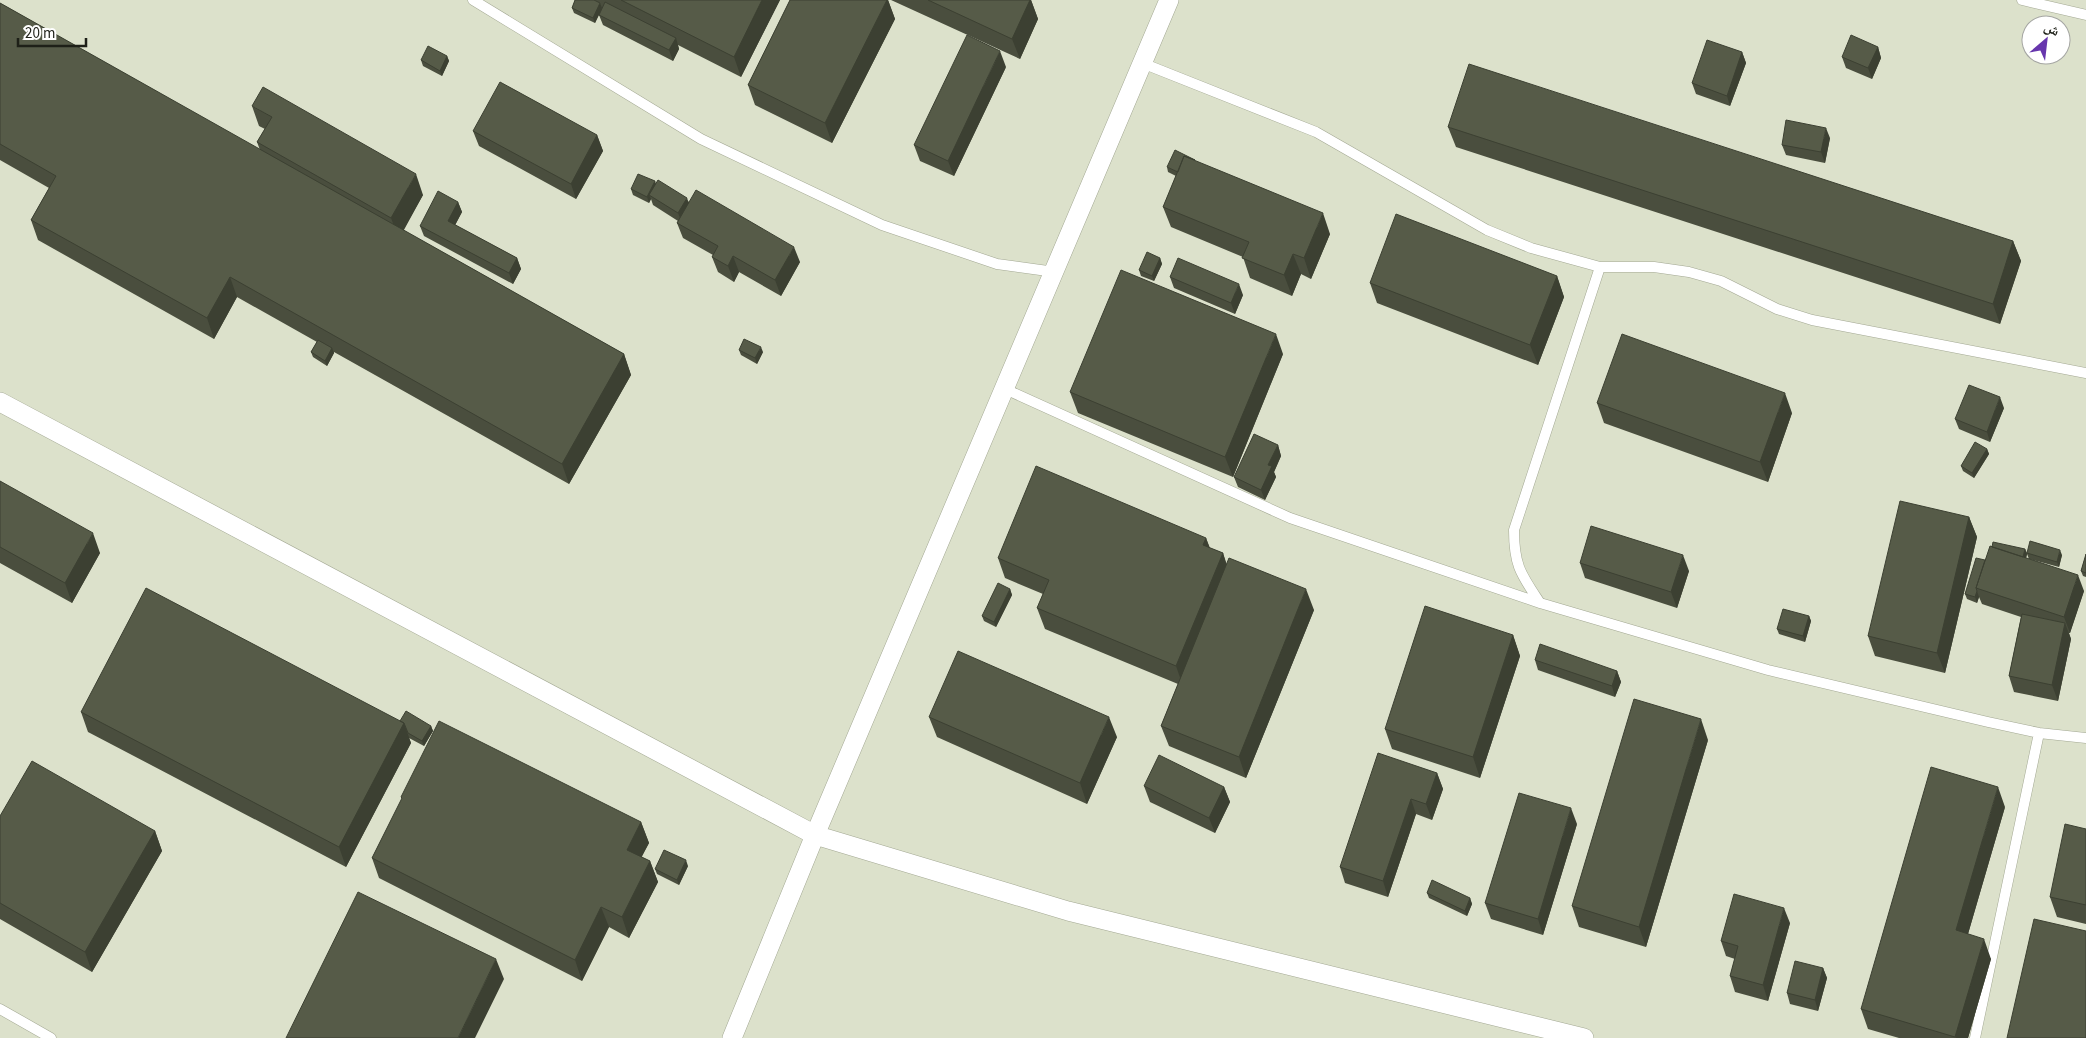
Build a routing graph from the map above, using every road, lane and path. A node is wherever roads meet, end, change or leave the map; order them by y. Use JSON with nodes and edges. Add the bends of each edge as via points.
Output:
{"nodes":[{"id":1,"x":473,"y":0,"type":"edge"},
{"id":2,"x":1169,"y":0,"type":"edge"},
{"id":3,"x":2022,"y":0,"type":"edge"},
{"id":4,"x":2086,"y":16,"type":"edge"},
{"id":5,"x":1142,"y":63,"type":"junction"},
{"id":6,"x":1600,"y":267,"type":"junction"},
{"id":7,"x":1055,"y":272,"type":"junction"},
{"id":8,"x":2086,"y":373,"type":"edge"},
{"id":9,"x":1005,"y":388,"type":"junction"},
{"id":10,"x":0,"y":402,"type":"edge"},
{"id":11,"x":1540,"y":603,"type":"junction"},
{"id":12,"x":2039,"y":733,"type":"junction"},
{"id":13,"x":2086,"y":738,"type":"edge"},
{"id":14,"x":815,"y":835,"type":"junction"},
{"id":15,"x":0,"y":1009,"type":"edge"},
{"id":16,"x":52,"y":1038,"type":"edge"},
{"id":17,"x":732,"y":1038,"type":"edge"},
{"id":18,"x":1584,"y":1038,"type":"edge"},
{"id":19,"x":1975,"y":1038,"type":"edge"}],
"edges":[{"from":1,"to":7,"type":"lane","via":[[701,139],[882,226],[997,264]]},
{"from":2,"to":5,"type":"street"},
{"from":3,"to":4,"type":"lane"},
{"from":5,"to":6,"type":"lane","via":[[1316,132],[1487,230],[1531,248]]},
{"from":5,"to":7,"type":"street"},
{"from":6,"to":8,"type":"lane","via":[[1654,267],[1689,272],[1812,320]]},
{"from":6,"to":11,"type":"lane","via":[[1514,530],[1514,556],[1523,578]]},
{"from":7,"to":9,"type":"street"},
{"from":9,"to":11,"type":"lane","via":[[1290,518]]},
{"from":9,"to":14,"type":"street"},
{"from":10,"to":14,"type":"street"},
{"from":11,"to":12,"type":"lane","via":[[1768,670]]},
{"from":12,"to":13,"type":"lane"},
{"from":12,"to":19,"type":"lane"},
{"from":14,"to":17,"type":"street"},
{"from":14,"to":18,"type":"street","via":[[1068,911]]},
{"from":15,"to":16,"type":"lane"}]}
